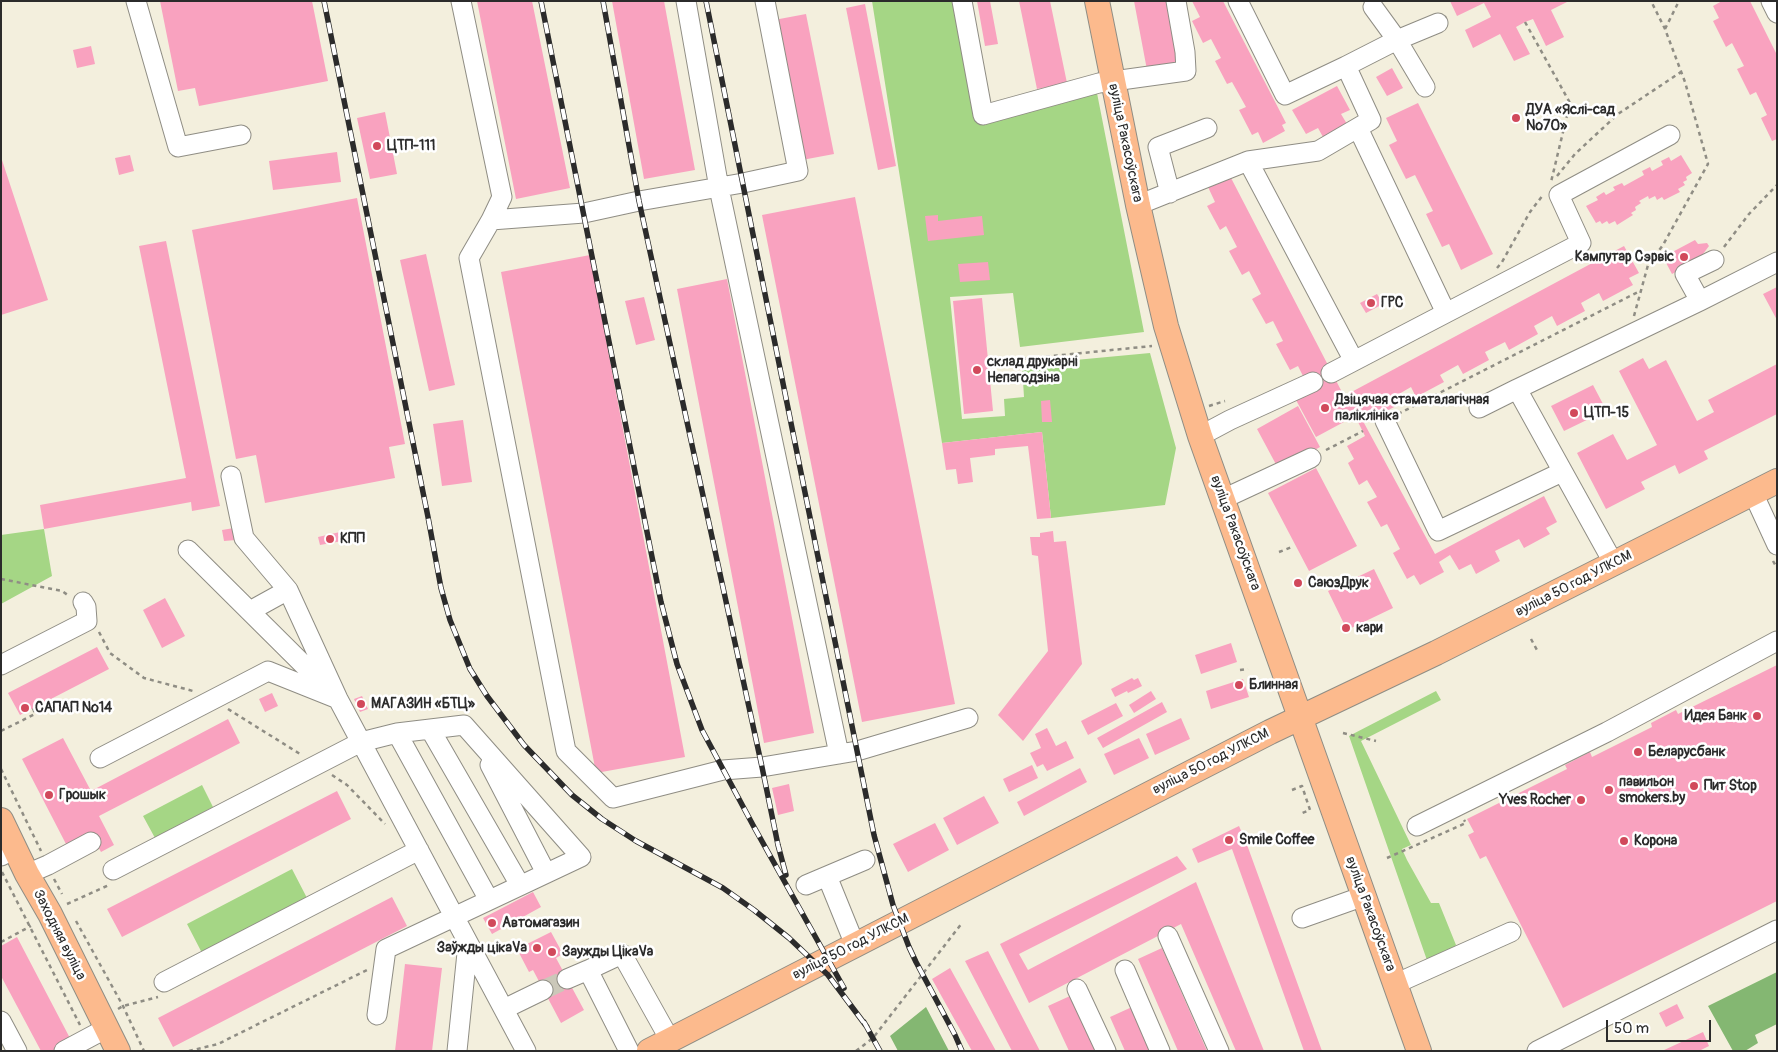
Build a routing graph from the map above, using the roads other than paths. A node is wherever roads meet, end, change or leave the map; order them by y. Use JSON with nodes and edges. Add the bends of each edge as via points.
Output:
{"nodes":[{"id":1,"x":136,"y":1,"type":"edge"},
{"id":2,"x":462,"y":1,"type":"edge"},
{"id":3,"x":686,"y":1,"type":"edge"},
{"id":4,"x":765,"y":1,"type":"edge"},
{"id":5,"x":962,"y":1,"type":"edge"},
{"id":6,"x":1097,"y":1,"type":"edge"},
{"id":7,"x":1176,"y":1,"type":"edge"},
{"id":8,"x":1238,"y":1,"type":"edge"},
{"id":9,"x":1771,"y":1,"type":"edge"},
{"id":10,"x":1373,"y":7,"type":"dead end"},
{"id":11,"x":1777,"y":13,"type":"edge"},
{"id":12,"x":1438,"y":23,"type":"dead end"},
{"id":13,"x":1397,"y":40,"type":"junction"},
{"id":14,"x":1346,"y":66,"type":"junction"},
{"id":15,"x":1113,"y":81,"type":"junction"},
{"id":16,"x":1425,"y":87,"type":"dead end"},
{"id":17,"x":1207,"y":128,"type":"dead end"},
{"id":18,"x":1358,"y":128,"type":"junction"},
{"id":19,"x":241,"y":135,"type":"dead end"},
{"id":20,"x":1670,"y":135,"type":"dead end"},
{"id":21,"x":1248,"y":161,"type":"junction"},
{"id":22,"x":720,"y":188,"type":"junction"},
{"id":23,"x":1170,"y":193,"type":"junction"},
{"id":24,"x":1138,"y":205,"type":"junction"},
{"id":25,"x":491,"y":220,"type":"junction"},
{"id":26,"x":1714,"y":260,"type":"road end"},
{"id":27,"x":1777,"y":262,"type":"edge"},
{"id":28,"x":1700,"y":302,"type":"junction"},
{"id":29,"x":1446,"y":313,"type":"junction"},
{"id":30,"x":1354,"y":361,"type":"junction"},
{"id":31,"x":1331,"y":372,"type":"dead end"},
{"id":32,"x":1313,"y":382,"type":"dead end"},
{"id":33,"x":1517,"y":389,"type":"junction"},
{"id":34,"x":1479,"y":408,"type":"dead end"},
{"id":35,"x":1385,"y":421,"type":"road end"},
{"id":36,"x":1200,"y":436,"type":"junction"},
{"id":37,"x":1311,"y":458,"type":"road end"},
{"id":38,"x":1562,"y":472,"type":"junction"},
{"id":39,"x":231,"y":476,"type":"dead end"},
{"id":40,"x":1777,"y":481,"type":"edge"},
{"id":41,"x":1753,"y":493,"type":"junction"},
{"id":42,"x":1223,"y":499,"type":"junction"},
{"id":43,"x":1777,"y":545,"type":"edge"},
{"id":44,"x":188,"y":550,"type":"dead end"},
{"id":45,"x":1614,"y":564,"type":"junction"},
{"id":46,"x":288,"y":590,"type":"junction"},
{"id":47,"x":83,"y":602,"type":"dead end"},
{"id":48,"x":250,"y":611,"type":"junction"},
{"id":49,"x":1777,"y":641,"type":"edge"},
{"id":50,"x":1,"y":665,"type":"edge"},
{"id":51,"x":338,"y":699,"type":"junction"},
{"id":52,"x":968,"y":718,"type":"dead end"},
{"id":53,"x":1300,"y":718,"type":"junction"},
{"id":54,"x":430,"y":729,"type":"junction"},
{"id":55,"x":397,"y":733,"type":"junction"},
{"id":56,"x":477,"y":740,"type":"junction"},
{"id":57,"x":361,"y":742,"type":"junction"},
{"id":58,"x":839,"y":754,"type":"junction"},
{"id":59,"x":100,"y":758,"type":"dead end"},
{"id":60,"x":1,"y":820,"type":"edge"},
{"id":61,"x":1417,"y":826,"type":"dead end"},
{"id":62,"x":92,"y":842,"type":"dead end"},
{"id":63,"x":419,"y":850,"type":"junction"},
{"id":64,"x":8,"y":852,"type":"edge"},
{"id":65,"x":865,"y":860,"type":"dead end"},
{"id":66,"x":38,"y":870,"type":"junction"},
{"id":67,"x":114,"y":870,"type":"dead end"},
{"id":68,"x":546,"y":873,"type":"junction"},
{"id":69,"x":827,"y":876,"type":"junction"},
{"id":70,"x":520,"y":885,"type":"junction"},
{"id":71,"x":806,"y":885,"type":"dead end"},
{"id":72,"x":1364,"y":896,"type":"junction"},
{"id":73,"x":489,"y":900,"type":"junction"},
{"id":74,"x":454,"y":916,"type":"junction"},
{"id":75,"x":1302,"y":918,"type":"dead end"},
{"id":76,"x":1777,"y":930,"type":"edge"},
{"id":77,"x":1511,"y":932,"type":"dead end"},
{"id":78,"x":1168,"y":936,"type":"dead end"},
{"id":79,"x":468,"y":943,"type":"junction"},
{"id":80,"x":855,"y":945,"type":"junction"},
{"id":81,"x":588,"y":970,"type":"junction"},
{"id":82,"x":1125,"y":970,"type":"dead end"},
{"id":83,"x":567,"y":979,"type":"tunnel mouth"},
{"id":84,"x":164,"y":982,"type":"dead end"},
{"id":85,"x":1395,"y":984,"type":"junction"},
{"id":86,"x":1077,"y":989,"type":"dead end"},
{"id":87,"x":544,"y":990,"type":"tunnel mouth"},
{"id":88,"x":504,"y":1009,"type":"junction"},
{"id":89,"x":377,"y":1015,"type":"dead end"},
{"id":90,"x":1,"y":1022,"type":"edge"},
{"id":91,"x":97,"y":1033,"type":"junction"},
{"id":92,"x":670,"y":1040,"type":"junction"},
{"id":93,"x":17,"y":1051,"type":"edge"},
{"id":94,"x":64,"y":1051,"type":"edge"},
{"id":95,"x":118,"y":1051,"type":"edge"},
{"id":96,"x":457,"y":1051,"type":"edge"},
{"id":97,"x":526,"y":1051,"type":"edge"},
{"id":98,"x":629,"y":1051,"type":"edge"},
{"id":99,"x":649,"y":1051,"type":"edge"},
{"id":100,"x":1106,"y":1051,"type":"edge"},
{"id":101,"x":1160,"y":1051,"type":"edge"},
{"id":102,"x":1219,"y":1051,"type":"edge"},
{"id":103,"x":1419,"y":1051,"type":"edge"},
{"id":104,"x":1537,"y":1051,"type":"edge"}],
"edges":[{"from":1,"to":19,"type":"lane","via":[[178,147]]},
{"from":2,"to":25,"type":"lane","via":[[502,197]]},
{"from":3,"to":22,"type":"lane"},
{"from":4,"to":22,"type":"lane","via":[[798,170]]},
{"from":5,"to":15,"type":"lane","via":[[983,115]]},
{"from":6,"to":15,"type":"main road","name":"вуліца Ракасоўскага"},
{"from":7,"to":15,"type":"lane","via":[[1186,71]]},
{"from":8,"to":14,"type":"lane","via":[[1284,94]]},
{"from":9,"to":11,"type":"lane"},
{"from":10,"to":13,"type":"lane"},
{"from":12,"to":13,"type":"lane"},
{"from":13,"to":14,"type":"lane"},
{"from":13,"to":16,"type":"lane"},
{"from":14,"to":18,"type":"lane","via":[[1372,120]]},
{"from":15,"to":24,"type":"main road","name":"вуліца Ракасоўскага"},
{"from":17,"to":23,"type":"lane","via":[[1158,147]]},
{"from":18,"to":21,"type":"lane","via":[[1318,151]]},
{"from":18,"to":29,"type":"lane"},
{"from":20,"to":29,"type":"lane","via":[[1559,195],[1581,243]]},
{"from":21,"to":23,"type":"lane"},
{"from":21,"to":30,"type":"lane"},
{"from":22,"to":25,"type":"lane","via":[[584,213]]},
{"from":22,"to":58,"type":"lane"},
{"from":23,"to":24,"type":"lane"},
{"from":24,"to":36,"type":"main road","name":"вуліца Ракасоўскага","via":[[1166,326]]},
{"from":25,"to":58,"type":"lane","via":[[469,258],[566,751],[613,798],[723,770]]},
{"from":26,"to":28,"type":"lane","via":[[1686,274]]},
{"from":27,"to":28,"type":"lane"},
{"from":28,"to":33,"type":"lane"},
{"from":29,"to":30,"type":"lane"},
{"from":30,"to":31,"type":"lane"},
{"from":32,"to":36,"type":"lane"},
{"from":33,"to":34,"type":"lane"},
{"from":33,"to":38,"type":"lane"},
{"from":35,"to":38,"type":"lane","via":[[1438,531]]},
{"from":36,"to":42,"type":"main road","name":"вуліца Ракасоўскага"},
{"from":37,"to":42,"type":"lane"},
{"from":38,"to":45,"type":"lane"},
{"from":39,"to":46,"type":"lane","via":[[244,538]]},
{"from":40,"to":41,"type":"main road","name":"вуліца 50 год УЛКСМ"},
{"from":41,"to":43,"type":"lane"},
{"from":41,"to":45,"type":"main road","name":"вуліца 50 год УЛКСМ"},
{"from":42,"to":53,"type":"main road","name":"вуліца Ракасоўскага"},
{"from":44,"to":48,"type":"lane"},
{"from":45,"to":53,"type":"main road","name":"вуліца 50 год УЛКСМ"},
{"from":46,"to":48,"type":"lane"},
{"from":46,"to":51,"type":"lane"},
{"from":47,"to":50,"type":"lane","via":[[87,620]]},
{"from":48,"to":51,"type":"lane"},
{"from":49,"to":61,"type":"lane","via":[[1607,732]]},
{"from":51,"to":57,"type":"lane"},
{"from":51,"to":59,"type":"lane","via":[[268,671]]},
{"from":52,"to":58,"type":"lane"},
{"from":53,"to":72,"type":"main road","name":"вуліца Ракасоўскага"},
{"from":53,"to":80,"type":"main road","name":"вуліца 50 год УЛКСМ"},
{"from":54,"to":55,"type":"lane"},
{"from":54,"to":56,"type":"lane","via":[[464,725]]},
{"from":54,"to":70,"type":"lane"},
{"from":55,"to":57,"type":"lane"},
{"from":55,"to":73,"type":"lane"},
{"from":56,"to":68,"type":"lane"},
{"from":56,"to":68,"type":"lane","via":[[581,857]]},
{"from":57,"to":63,"type":"lane"},
{"from":57,"to":67,"type":"lane"},
{"from":60,"to":64,"type":"main road","name":"Заходняя вуліца"},
{"from":62,"to":66,"type":"lane"},
{"from":63,"to":74,"type":"lane"},
{"from":63,"to":84,"type":"lane"},
{"from":64,"to":66,"type":"main road","name":"Заходняя вуліца"},
{"from":65,"to":69,"type":"lane"},
{"from":66,"to":91,"type":"main road","name":"Заходняя вуліца","via":[[50,914]]},
{"from":68,"to":70,"type":"lane"},
{"from":69,"to":71,"type":"lane"},
{"from":69,"to":80,"type":"lane"},
{"from":70,"to":73,"type":"lane"},
{"from":72,"to":75,"type":"lane"},
{"from":72,"to":85,"type":"main road","name":"вуліца Ракасоўскага"},
{"from":73,"to":74,"type":"lane"},
{"from":74,"to":79,"type":"lane"},
{"from":74,"to":89,"type":"lane","via":[[386,950]]},
{"from":76,"to":104,"type":"lane"},
{"from":77,"to":85,"type":"lane"},
{"from":78,"to":102,"type":"lane"},
{"from":79,"to":88,"type":"lane"},
{"from":79,"to":96,"type":"lane"},
{"from":80,"to":92,"type":"main road","name":"вуліца 50 год УЛКСМ"},
{"from":81,"to":83,"type":"lane"},
{"from":81,"to":92,"type":"lane","via":[[622,954]]},
{"from":81,"to":98,"type":"lane"},
{"from":82,"to":101,"type":"lane"},
{"from":85,"to":103,"type":"main road","name":"вуліца Ракасоўскага"},
{"from":86,"to":100,"type":"lane"},
{"from":87,"to":88,"type":"lane"},
{"from":88,"to":97,"type":"lane"},
{"from":90,"to":93,"type":"lane"},
{"from":91,"to":94,"type":"lane"},
{"from":91,"to":95,"type":"main road","name":"Заходняя вуліца"},
{"from":92,"to":99,"type":"main road","name":"вуліца 50 год УЛКСМ"}]}
